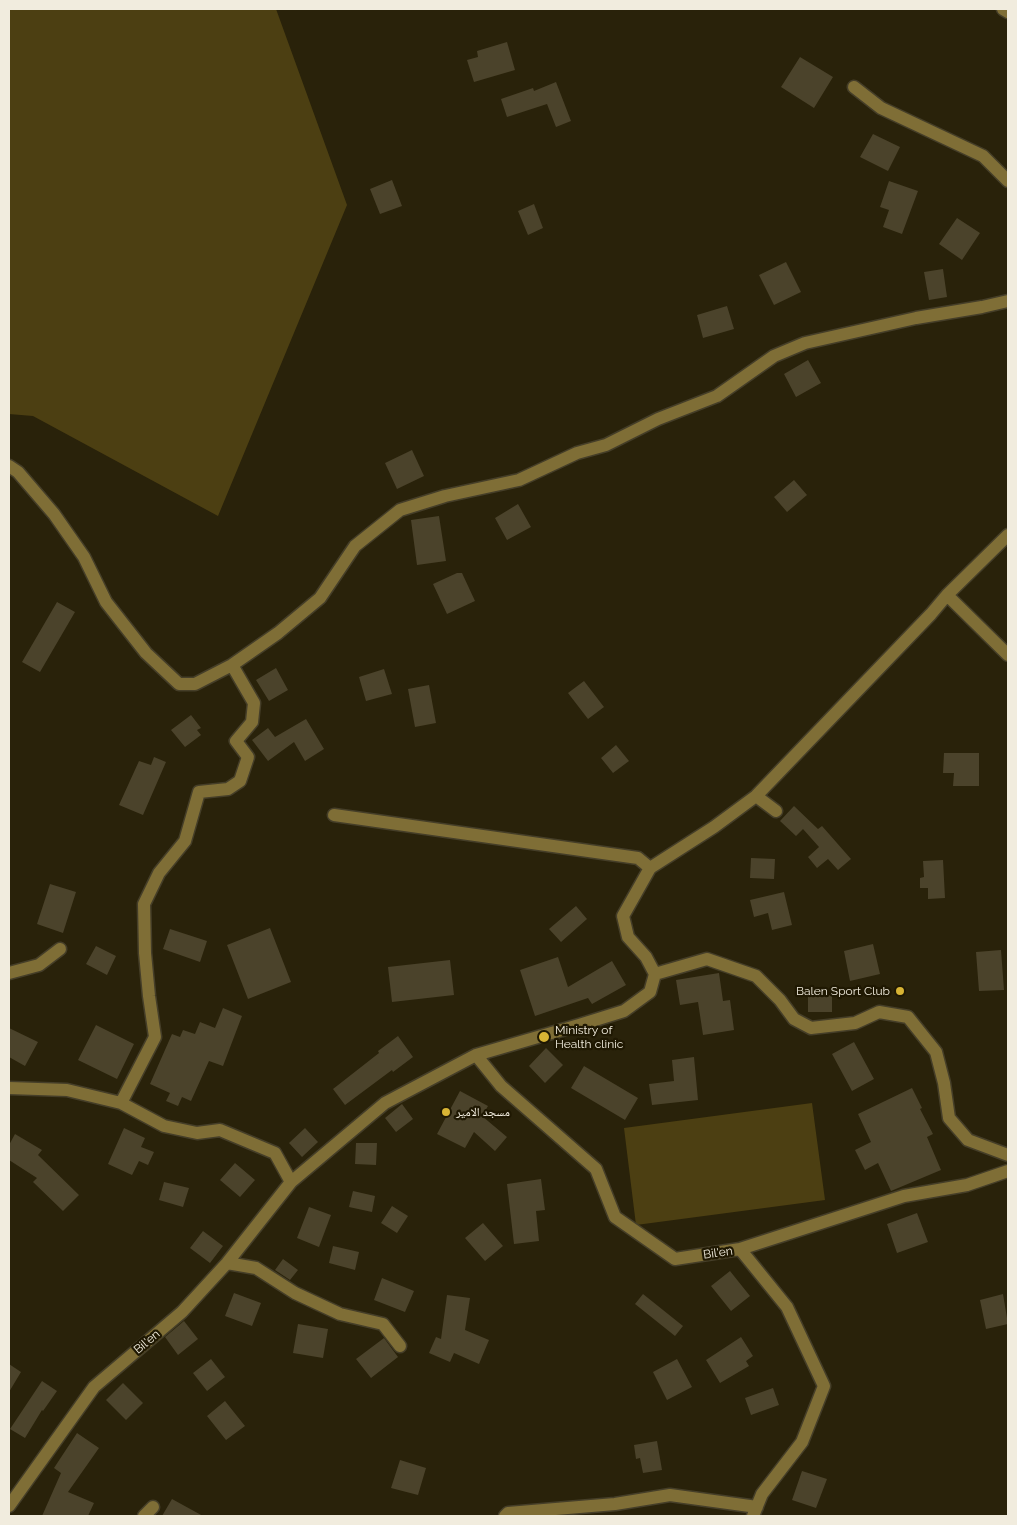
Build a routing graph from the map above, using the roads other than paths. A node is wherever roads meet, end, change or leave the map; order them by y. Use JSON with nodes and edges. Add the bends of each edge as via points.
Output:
{"nodes":[{"id":1,"x":1003,"y":9,"type":"edge"},
{"id":2,"x":1008,"y":12,"type":"edge"},
{"id":3,"x":854,"y":87,"type":"dead end"},
{"id":4,"x":1008,"y":181,"type":"edge"},
{"id":5,"x":1008,"y":301,"type":"edge"},
{"id":6,"x":9,"y":466,"type":"edge"},
{"id":7,"x":1008,"y":535,"type":"edge"},
{"id":8,"x":947,"y":595,"type":"junction"},
{"id":9,"x":1008,"y":654,"type":"edge"},
{"id":10,"x":232,"y":665,"type":"junction"},
{"id":11,"x":756,"y":796,"type":"junction"},
{"id":12,"x":776,"y":811,"type":"dead end"},
{"id":13,"x":334,"y":815,"type":"dead end"},
{"id":14,"x":650,"y":868,"type":"junction"},
{"id":15,"x":60,"y":949,"type":"dead end"},
{"id":16,"x":9,"y":973,"type":"edge"},
{"id":17,"x":655,"y":974,"type":"junction"},
{"id":18,"x":476,"y":1055,"type":"junction"},
{"id":19,"x":9,"y":1088,"type":"edge"},
{"id":20,"x":121,"y":1102,"type":"junction"},
{"id":21,"x":1008,"y":1155,"type":"edge"},
{"id":22,"x":1008,"y":1171,"type":"edge"},
{"id":23,"x":291,"y":1182,"type":"junction"},
{"id":24,"x":740,"y":1249,"type":"junction"},
{"id":25,"x":227,"y":1263,"type":"junction"},
{"id":26,"x":400,"y":1346,"type":"dead end"},
{"id":27,"x":9,"y":1506,"type":"edge"},
{"id":28,"x":755,"y":1512,"type":"edge"},
{"id":29,"x":505,"y":1516,"type":"edge"}],
"edges":[{"from":1,"to":2,"type":"street"},
{"from":3,"to":4,"type":"street","via":[[880,108],[983,156]]},
{"from":5,"to":10,"type":"street","via":[[916,318],[806,344],[774,356],[717,396],[658,419],[606,445],[577,453],[518,480],[400,510],[355,546],[320,598]]},
{"from":6,"to":10,"type":"street","via":[[54,514],[84,557],[106,602],[146,653],[179,684],[195,684]]},
{"from":7,"to":8,"type":"street"},
{"from":8,"to":9,"type":"street"},
{"from":8,"to":11,"type":"street"},
{"from":10,"to":20,"type":"street","via":[[254,703],[252,722],[236,741],[248,757],[240,781],[228,788],[199,792],[185,841],[160,873],[144,904],[145,953],[155,1036]]},
{"from":11,"to":12,"type":"street"},
{"from":11,"to":14,"type":"street","via":[[714,828]]},
{"from":13,"to":14,"type":"street","via":[[638,858]]},
{"from":14,"to":17,"type":"street","via":[[623,916],[628,938],[646,956]]},
{"from":15,"to":16,"type":"street","via":[[39,965]]},
{"from":17,"to":18,"type":"street","name":"Bil'en","via":[[650,992],[624,1010]]},
{"from":17,"to":21,"type":"street","via":[[707,960],[756,976],[794,1019],[811,1028],[855,1023],[879,1012],[908,1017],[936,1052],[949,1118],[968,1140]]},
{"from":18,"to":23,"type":"street","name":"Bil'en","via":[[385,1103]]},
{"from":18,"to":24,"type":"street","name":"Bil'en","via":[[501,1086],[596,1169],[615,1217],[675,1259]]},
{"from":19,"to":20,"type":"street","via":[[67,1090]]},
{"from":20,"to":23,"type":"street","via":[[164,1126],[197,1133],[220,1130],[275,1153]]},
{"from":22,"to":24,"type":"street","via":[[968,1185],[904,1196]]},
{"from":23,"to":25,"type":"street","name":"Bil'en"},
{"from":24,"to":28,"type":"street","name":"Bil'en","via":[[787,1307],[824,1386],[802,1442],[762,1494]]},
{"from":25,"to":26,"type":"street","via":[[256,1268],[294,1293],[340,1314],[383,1324]]},
{"from":25,"to":27,"type":"street","name":"Bil'en","via":[[182,1312],[94,1387]]},
{"from":28,"to":29,"type":"street","via":[[670,1495],[615,1504],[508,1513]]}]}
